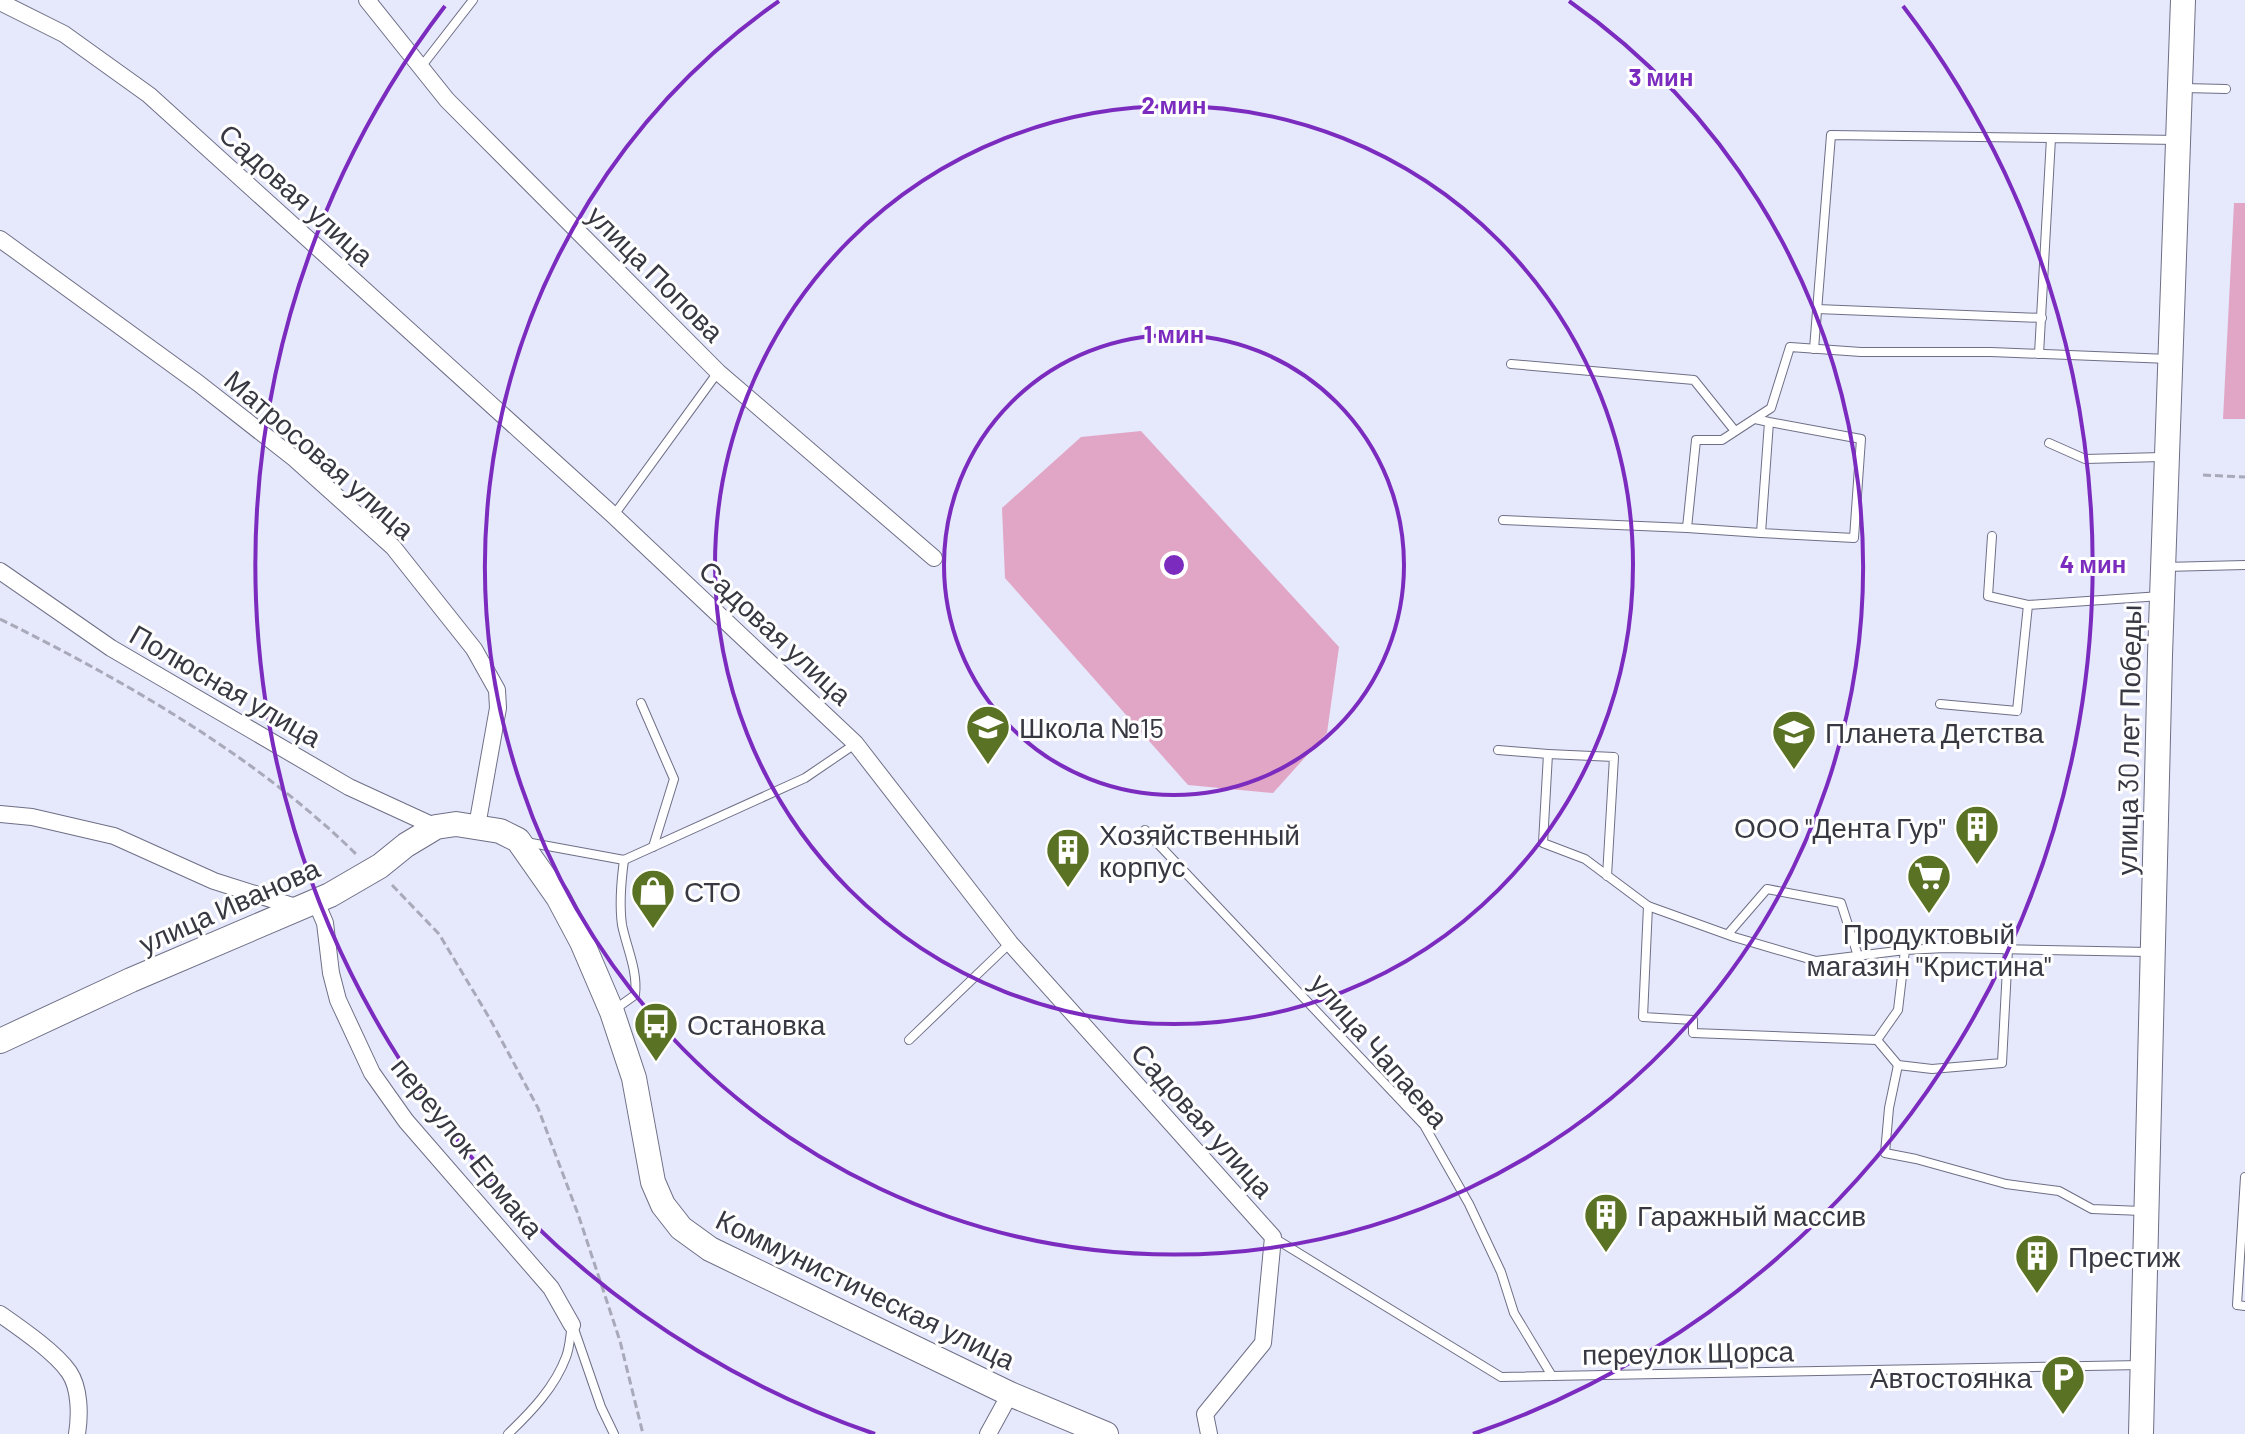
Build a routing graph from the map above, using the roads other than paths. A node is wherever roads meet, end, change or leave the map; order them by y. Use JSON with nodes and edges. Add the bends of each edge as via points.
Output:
{"nodes":[{"id":1,"x":367,"y":0,"type":"edge"},
{"id":2,"x":473,"y":0,"type":"edge"},
{"id":3,"x":2183,"y":0,"type":"edge"},
{"id":4,"x":0,"y":2,"type":"edge"},
{"id":5,"x":421,"y":68,"type":"junction"},
{"id":6,"x":2180,"y":88,"type":"junction"},
{"id":7,"x":2226,"y":89,"type":"dead end"},
{"id":8,"x":2051,"y":138,"type":"junction"},
{"id":9,"x":2178,"y":140,"type":"junction"},
{"id":10,"x":0,"y":239,"type":"edge"},
{"id":11,"x":1817,"y":309,"type":"junction"},
{"id":12,"x":2042,"y":318,"type":"junction"},
{"id":13,"x":1814,"y":349,"type":"junction"},
{"id":14,"x":2039,"y":354,"type":"junction"},
{"id":15,"x":2170,"y":359,"type":"junction"},
{"id":16,"x":1511,"y":364,"type":"dead end"},
{"id":17,"x":718,"y":372,"type":"junction"},
{"id":18,"x":1754,"y":419,"type":"junction"},
{"id":19,"x":1769,"y":422,"type":"junction"},
{"id":20,"x":1735,"y":431,"type":"junction"},
{"id":21,"x":2049,"y":443,"type":"dead end"},
{"id":22,"x":2167,"y":457,"type":"junction"},
{"id":23,"x":613,"y":515,"type":"junction"},
{"id":24,"x":1503,"y":520,"type":"dead end"},
{"id":25,"x":1687,"y":528,"type":"junction"},
{"id":26,"x":1761,"y":533,"type":"junction"},
{"id":27,"x":1992,"y":536,"type":"dead end"},
{"id":28,"x":934,"y":558,"type":"dead end"},
{"id":29,"x":2245,"y":565,"type":"edge"},
{"id":30,"x":2163,"y":567,"type":"junction"},
{"id":31,"x":0,"y":571,"type":"edge"},
{"id":32,"x":2162,"y":596,"type":"junction"},
{"id":33,"x":2028,"y":605,"type":"junction"},
{"id":34,"x":641,"y":703,"type":"dead end"},
{"id":35,"x":1940,"y":704,"type":"dead end"},
{"id":36,"x":855,"y":743,"type":"junction"},
{"id":37,"x":1498,"y":750,"type":"dead end"},
{"id":38,"x":1548,"y":754,"type":"junction"},
{"id":39,"x":0,"y":814,"type":"edge"},
{"id":40,"x":477,"y":826,"type":"junction"},
{"id":41,"x":436,"y":827,"type":"junction"},
{"id":42,"x":1145,"y":830,"type":"dead end"},
{"id":43,"x":518,"y":840,"type":"junction"},
{"id":44,"x":653,"y":847,"type":"junction"},
{"id":45,"x":624,"y":860,"type":"junction"},
{"id":46,"x":1607,"y":876,"type":"junction"},
{"id":47,"x":308,"y":905,"type":"junction"},
{"id":48,"x":1648,"y":906,"type":"junction"},
{"id":49,"x":1728,"y":934,"type":"junction"},
{"id":50,"x":1010,"y":943,"type":"junction"},
{"id":51,"x":2008,"y":949,"type":"junction"},
{"id":52,"x":1905,"y":950,"type":"junction"},
{"id":53,"x":2153,"y":952,"type":"junction"},
{"id":54,"x":1858,"y":956,"type":"junction"},
{"id":55,"x":612,"y":1012,"type":"junction"},
{"id":56,"x":909,"y":1040,"type":"dead end"},
{"id":57,"x":1877,"y":1040,"type":"junction"},
{"id":58,"x":0,"y":1041,"type":"edge"},
{"id":59,"x":1898,"y":1065,"type":"junction"},
{"id":60,"x":2245,"y":1177,"type":"edge"},
{"id":61,"x":2147,"y":1211,"type":"junction"},
{"id":62,"x":1273,"y":1237,"type":"junction"},
{"id":63,"x":2245,"y":1306,"type":"edge"},
{"id":64,"x":0,"y":1314,"type":"edge"},
{"id":65,"x":572,"y":1325,"type":"junction"},
{"id":66,"x":2143,"y":1365,"type":"junction"},
{"id":67,"x":1552,"y":1376,"type":"junction"},
{"id":68,"x":1010,"y":1394,"type":"junction"},
{"id":69,"x":77,"y":1434,"type":"edge"},
{"id":70,"x":508,"y":1434,"type":"edge"},
{"id":71,"x":614,"y":1434,"type":"edge"},
{"id":72,"x":988,"y":1434,"type":"edge"},
{"id":73,"x":1106,"y":1434,"type":"edge"},
{"id":74,"x":1209,"y":1434,"type":"edge"},
{"id":75,"x":2141,"y":1434,"type":"edge"}],
"edges":[{"from":1,"to":5,"type":"street","name":"улица Попова"},
{"from":2,"to":5,"type":"lane"},
{"from":3,"to":6,"type":"street","name":"улица 30 лет Победы"},
{"from":4,"to":23,"type":"street","name":"Садовая улица","via":[[64,34],[149,95]]},
{"from":5,"to":17,"type":"street","name":"улица Попова"},
{"from":6,"to":7,"type":"lane"},
{"from":6,"to":9,"type":"street","name":"улица 30 лет Победы"},
{"from":8,"to":9,"type":"lane"},
{"from":8,"to":11,"type":"lane","via":[[1831,135]]},
{"from":8,"to":12,"type":"lane"},
{"from":9,"to":15,"type":"street","name":"улица 30 лет Победы"},
{"from":10,"to":40,"type":"street","name":"Матросовая улица","via":[[271,440],[393,547],[474,649],[497,690]]},
{"from":11,"to":12,"type":"lane"},
{"from":11,"to":13,"type":"lane"},
{"from":12,"to":14,"type":"lane"},
{"from":13,"to":14,"type":"lane"},
{"from":13,"to":18,"type":"lane","via":[[1790,347],[1771,408]]},
{"from":14,"to":15,"type":"lane"},
{"from":15,"to":22,"type":"street","name":"улица 30 лет Победы"},
{"from":16,"to":20,"type":"lane","via":[[1694,380]]},
{"from":17,"to":23,"type":"lane"},
{"from":17,"to":28,"type":"street","name":"улица Попова"},
{"from":18,"to":19,"type":"lane"},
{"from":18,"to":20,"type":"lane"},
{"from":19,"to":26,"type":"lane"},
{"from":19,"to":26,"type":"lane","via":[[1861,439],[1854,538]]},
{"from":20,"to":25,"type":"lane","via":[[1722,440],[1696,440]]},
{"from":21,"to":22,"type":"lane","via":[[2085,459]]},
{"from":22,"to":30,"type":"street","name":"улица 30 лет Победы"},
{"from":23,"to":36,"type":"street","name":"Садовая улица"},
{"from":24,"to":25,"type":"lane"},
{"from":25,"to":26,"type":"lane"},
{"from":27,"to":33,"type":"lane","via":[[1988,596]]},
{"from":29,"to":30,"type":"lane"},
{"from":30,"to":32,"type":"street","name":"улица 30 лет Победы"},
{"from":31,"to":41,"type":"street","name":"Полюсная улица","via":[[111,648],[349,787]]},
{"from":32,"to":33,"type":"lane"},
{"from":32,"to":53,"type":"street","name":"улица 30 лет Победы"},
{"from":33,"to":35,"type":"lane","via":[[2017,711]]},
{"from":34,"to":44,"type":"lane","via":[[674,779]]},
{"from":36,"to":44,"type":"lane","via":[[805,778]]},
{"from":36,"to":50,"type":"street","name":"Садовая улица"},
{"from":37,"to":38,"type":"lane"},
{"from":38,"to":46,"type":"lane","via":[[1543,843],[1585,859]]},
{"from":38,"to":46,"type":"lane","via":[[1614,757]]},
{"from":39,"to":47,"type":"street","via":[[114,836],[214,881]]},
{"from":40,"to":41,"type":"street"},
{"from":40,"to":43,"type":"street"},
{"from":41,"to":47,"type":"street","name":"улица Иванова","via":[[374,870]]},
{"from":42,"to":67,"type":"lane","name":"улица Чапаева","via":[[1424,1125],[1469,1204],[1514,1313]]},
{"from":43,"to":45,"type":"lane"},
{"from":43,"to":55,"type":"street","name":"Коммунистическая улица","via":[[558,897]]},
{"from":44,"to":45,"type":"lane"},
{"from":45,"to":55,"type":"lane","via":[[622,923],[637,979],[635,995]]},
{"from":46,"to":48,"type":"lane"},
{"from":47,"to":58,"type":"street","name":"улица Иванова"},
{"from":47,"to":65,"type":"street","name":"переулок Ермака","via":[[325,923],[338,1000],[372,1073],[406,1121],[551,1288]]},
{"from":48,"to":49,"type":"lane"},
{"from":48,"to":57,"type":"lane","via":[[1643,1017],[1693,1020],[1693,1033]]},
{"from":49,"to":54,"type":"lane","via":[[1816,961]]},
{"from":49,"to":54,"type":"lane","via":[[1767,889],[1841,903]]},
{"from":50,"to":56,"type":"lane"},
{"from":50,"to":62,"type":"street","name":"Садовая улица"},
{"from":51,"to":52,"type":"lane"},
{"from":51,"to":53,"type":"lane"},
{"from":51,"to":59,"type":"lane","via":[[2002,1063],[1932,1069]]},
{"from":52,"to":54,"type":"lane"},
{"from":52,"to":57,"type":"lane","via":[[1898,1010]]},
{"from":53,"to":61,"type":"street","name":"улица 30 лет Победы"},
{"from":55,"to":68,"type":"street","name":"Коммунистическая улица","via":[[634,1078],[653,1182],[681,1228],[710,1249]]},
{"from":57,"to":59,"type":"lane"},
{"from":59,"to":61,"type":"lane","via":[[1885,1153],[2006,1184],[2059,1191],[2092,1209]]},
{"from":60,"to":63,"type":"lane","via":[[2237,1305]]},
{"from":61,"to":66,"type":"street","name":"улица 30 лет Победы"},
{"from":62,"to":67,"type":"lane","name":"переулок Щорса","via":[[1501,1377]]},
{"from":62,"to":74,"type":"street","name":"Садовая улица","via":[[1263,1343],[1205,1414]]},
{"from":64,"to":69,"type":"street","via":[[70,1372],[77,1393]]},
{"from":65,"to":70,"type":"lane","via":[[566,1356],[550,1386]]},
{"from":65,"to":71,"type":"lane"},
{"from":66,"to":67,"type":"lane","name":"переулок Щорса"},
{"from":66,"to":75,"type":"street","name":"улица 30 лет Победы"},
{"from":68,"to":72,"type":"street"},
{"from":68,"to":73,"type":"street","name":"Коммунистическая улица"}]}
